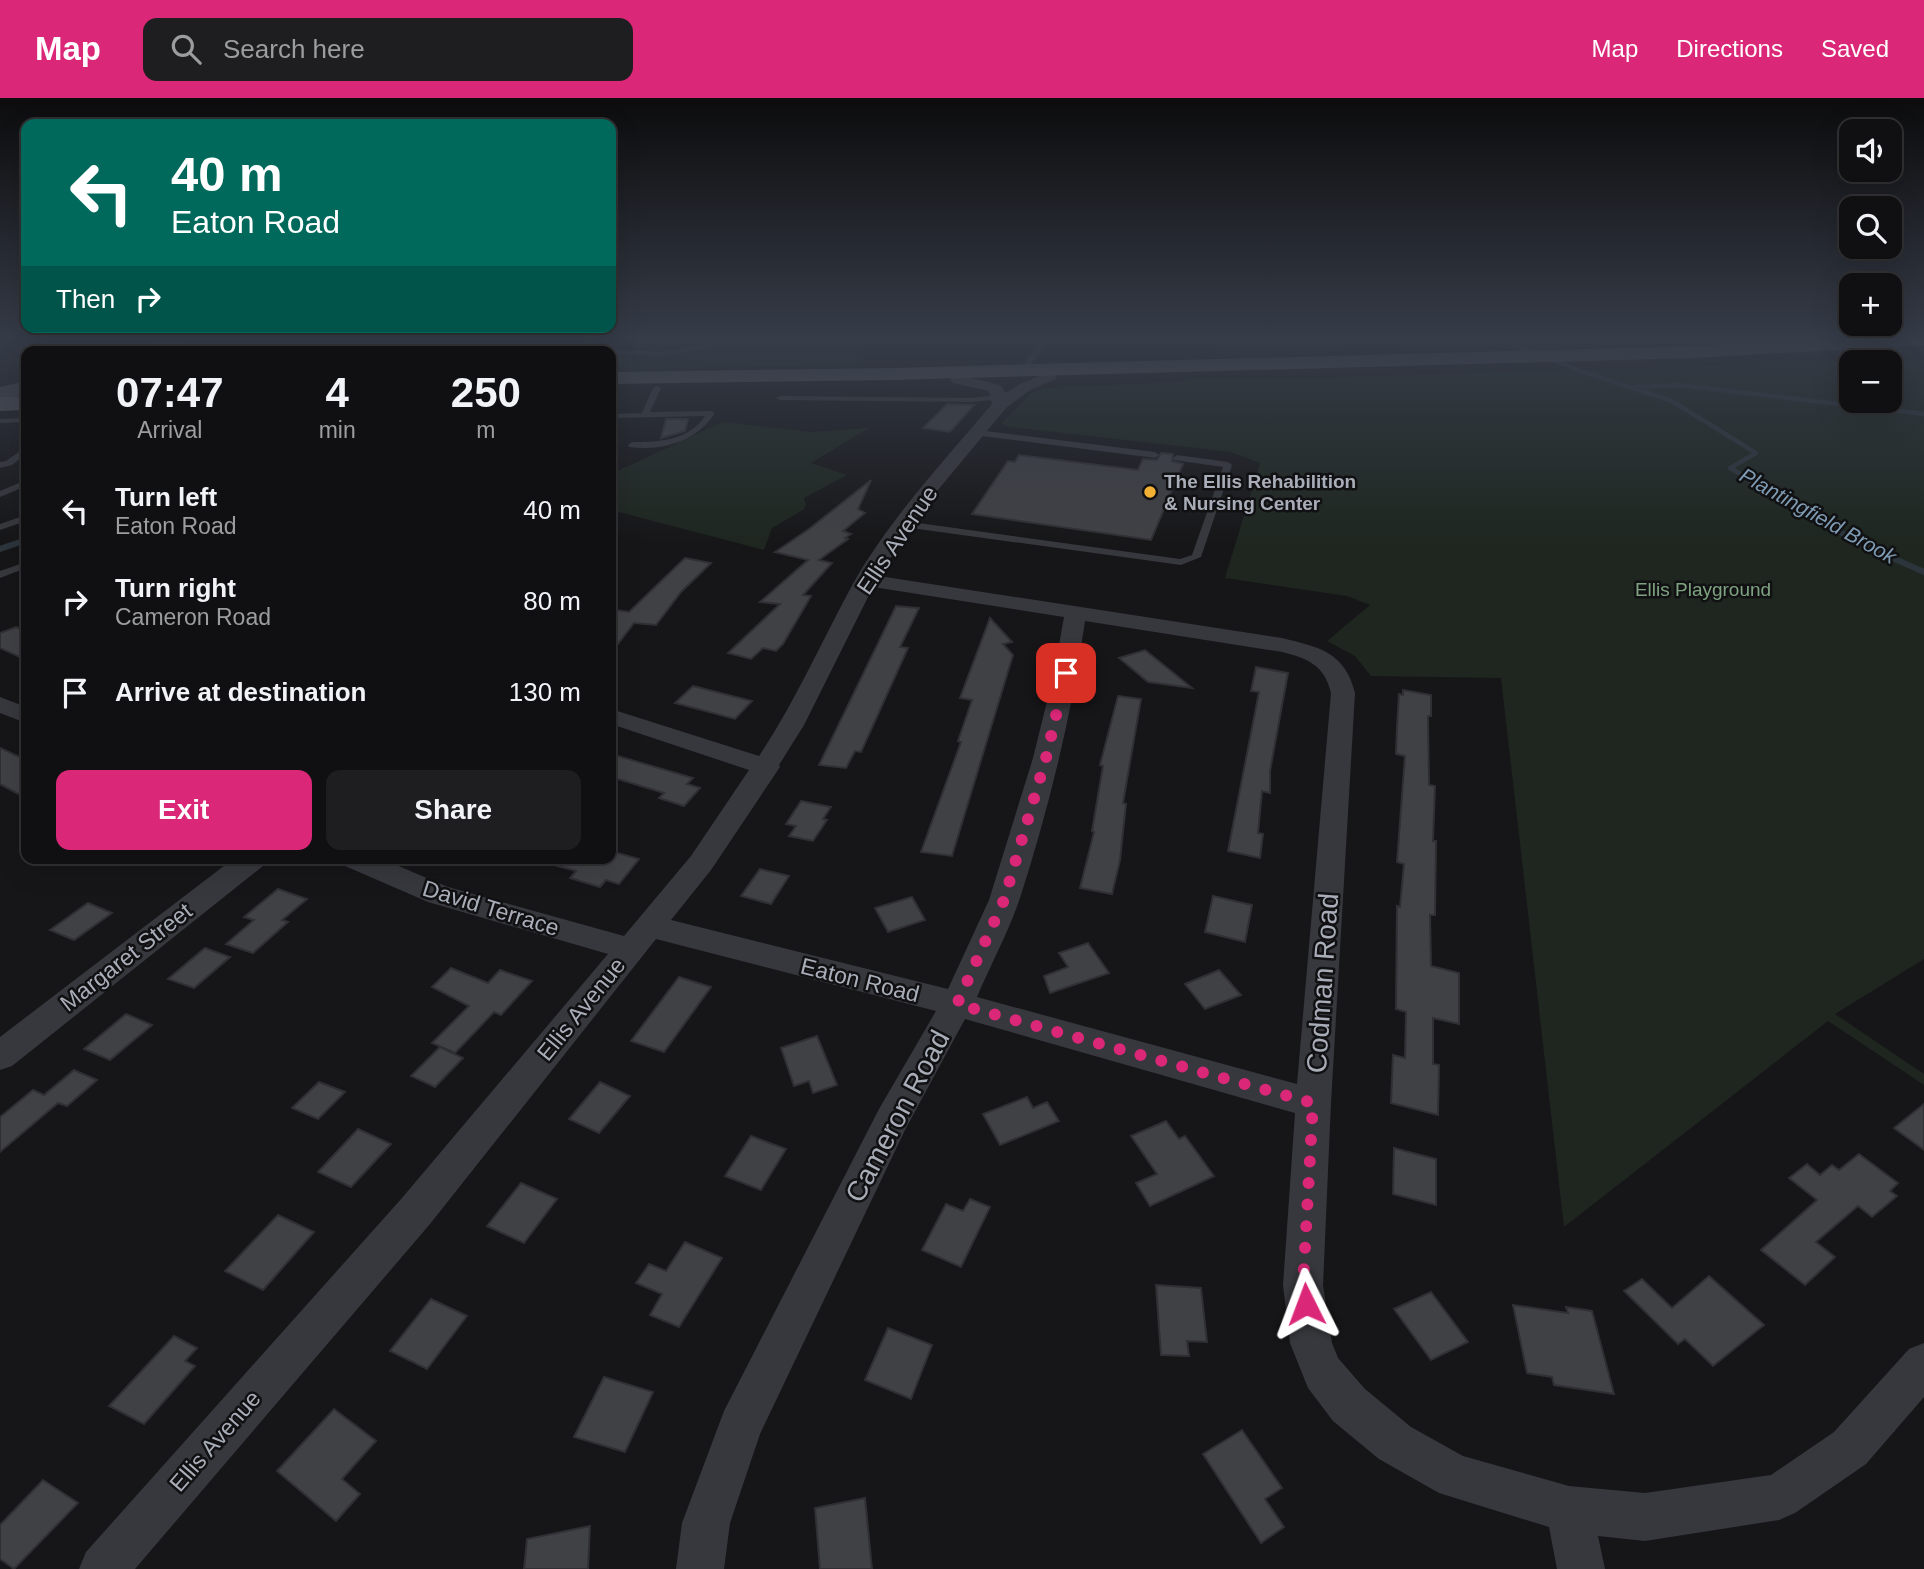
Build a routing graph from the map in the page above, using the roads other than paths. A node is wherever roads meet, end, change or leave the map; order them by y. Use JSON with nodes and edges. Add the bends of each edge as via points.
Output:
{"nodes":[{"id":1,"x":649,"y":407,"type":"edge"},
{"id":2,"x":996,"y":407,"type":"edge"},
{"id":3,"x":646,"y":415,"type":"junction"},
{"id":4,"x":616,"y":416,"type":"edge"},
{"id":5,"x":21,"y":420,"type":"edge"},
{"id":6,"x":0,"y":421,"type":"edge"},
{"id":7,"x":977,"y":433,"type":"junction"},
{"id":8,"x":632,"y":445,"type":"dead end"},
{"id":9,"x":21,"y":454,"type":"edge"},
{"id":10,"x":1154,"y":455,"type":"dead end"},
{"id":11,"x":1177,"y":458,"type":"dead end"},
{"id":12,"x":0,"y":465,"type":"edge"},
{"id":13,"x":21,"y":485,"type":"edge"},
{"id":14,"x":2,"y":494,"type":"edge"},
{"id":15,"x":21,"y":520,"type":"edge"},
{"id":16,"x":904,"y":524,"type":"junction"},
{"id":17,"x":0,"y":527,"type":"edge"},
{"id":18,"x":21,"y":567,"type":"edge"},
{"id":19,"x":0,"y":575,"type":"edge"},
{"id":20,"x":866,"y":580,"type":"junction"},
{"id":21,"x":1076,"y":611,"type":"junction"},
{"id":22,"x":0,"y":704,"type":"edge"},
{"id":23,"x":21,"y":714,"type":"edge"},
{"id":24,"x":616,"y":718,"type":"edge"},
{"id":25,"x":767,"y":767,"type":"junction"},
{"id":26,"x":247,"y":864,"type":"edge"},
{"id":27,"x":367,"y":864,"type":"edge"},
{"id":28,"x":640,"y":938,"type":"junction"},
{"id":29,"x":957,"y":1004,"type":"junction"},
{"id":30,"x":0,"y":1056,"type":"edge"},
{"id":31,"x":1313,"y":1103,"type":"junction"},
{"id":32,"x":1924,"y":1364,"type":"edge"},
{"id":33,"x":1569,"y":1509,"type":"junction"},
{"id":34,"x":103,"y":1569,"type":"edge"},
{"id":35,"x":699,"y":1569,"type":"edge"},
{"id":36,"x":1581,"y":1569,"type":"edge"}],
"edges":[{"from":1,"to":3,"type":"lane"},
{"from":2,"to":7,"type":"street","name":"Ellis Avenue"},
{"from":3,"to":4,"type":"lane"},
{"from":3,"to":8,"type":"lane","via":[[711,413],[706,423],[683,440]]},
{"from":5,"to":6,"type":"lane"},
{"from":7,"to":10,"type":"lane"},
{"from":7,"to":16,"type":"street","name":"Ellis Avenue"},
{"from":9,"to":12,"type":"lane"},
{"from":11,"to":16,"type":"lane","via":[[1228,465],[1196,557],[1181,562]]},
{"from":13,"to":14,"type":"lane"},
{"from":15,"to":17,"type":"lane"},
{"from":16,"to":20,"type":"street","name":"Ellis Avenue"},
{"from":18,"to":19,"type":"lane"},
{"from":20,"to":21,"type":"street","name":"Codman Road"},
{"from":20,"to":25,"type":"street","name":"Ellis Avenue"},
{"from":21,"to":29,"type":"street","name":"Cameron Road","via":[[1046,758],[1004,900]]},
{"from":21,"to":31,"type":"street","name":"Codman Road","via":[[1282,645],[1314,653],[1340,676],[1343,693]]},
{"from":22,"to":23,"type":"street"},
{"from":24,"to":25,"type":"street"},
{"from":25,"to":28,"type":"street","name":"Ellis Avenue","via":[[701,863]]},
{"from":26,"to":30,"type":"street","name":"Margaret Street"},
{"from":27,"to":28,"type":"street","name":"David Terrace","via":[[439,895]]},
{"from":28,"to":29,"type":"street","name":"Eaton Road"},
{"from":28,"to":34,"type":"street","name":"Ellis Avenue","via":[[416,1211]]},
{"from":29,"to":31,"type":"street","name":"Eaton Road"},
{"from":29,"to":35,"type":"street","name":"Cameron Road","via":[[892,1120],[740,1427],[706,1522]]},
{"from":31,"to":33,"type":"street","name":"Codman Road","via":[[1303,1285],[1311,1343],[1323,1373],[1349,1405],[1395,1443],[1455,1477]]},
{"from":32,"to":33,"type":"street","name":"Codman Road","via":[[1850,1448],[1779,1497],[1645,1517]]},
{"from":33,"to":36,"type":"street"}]}
